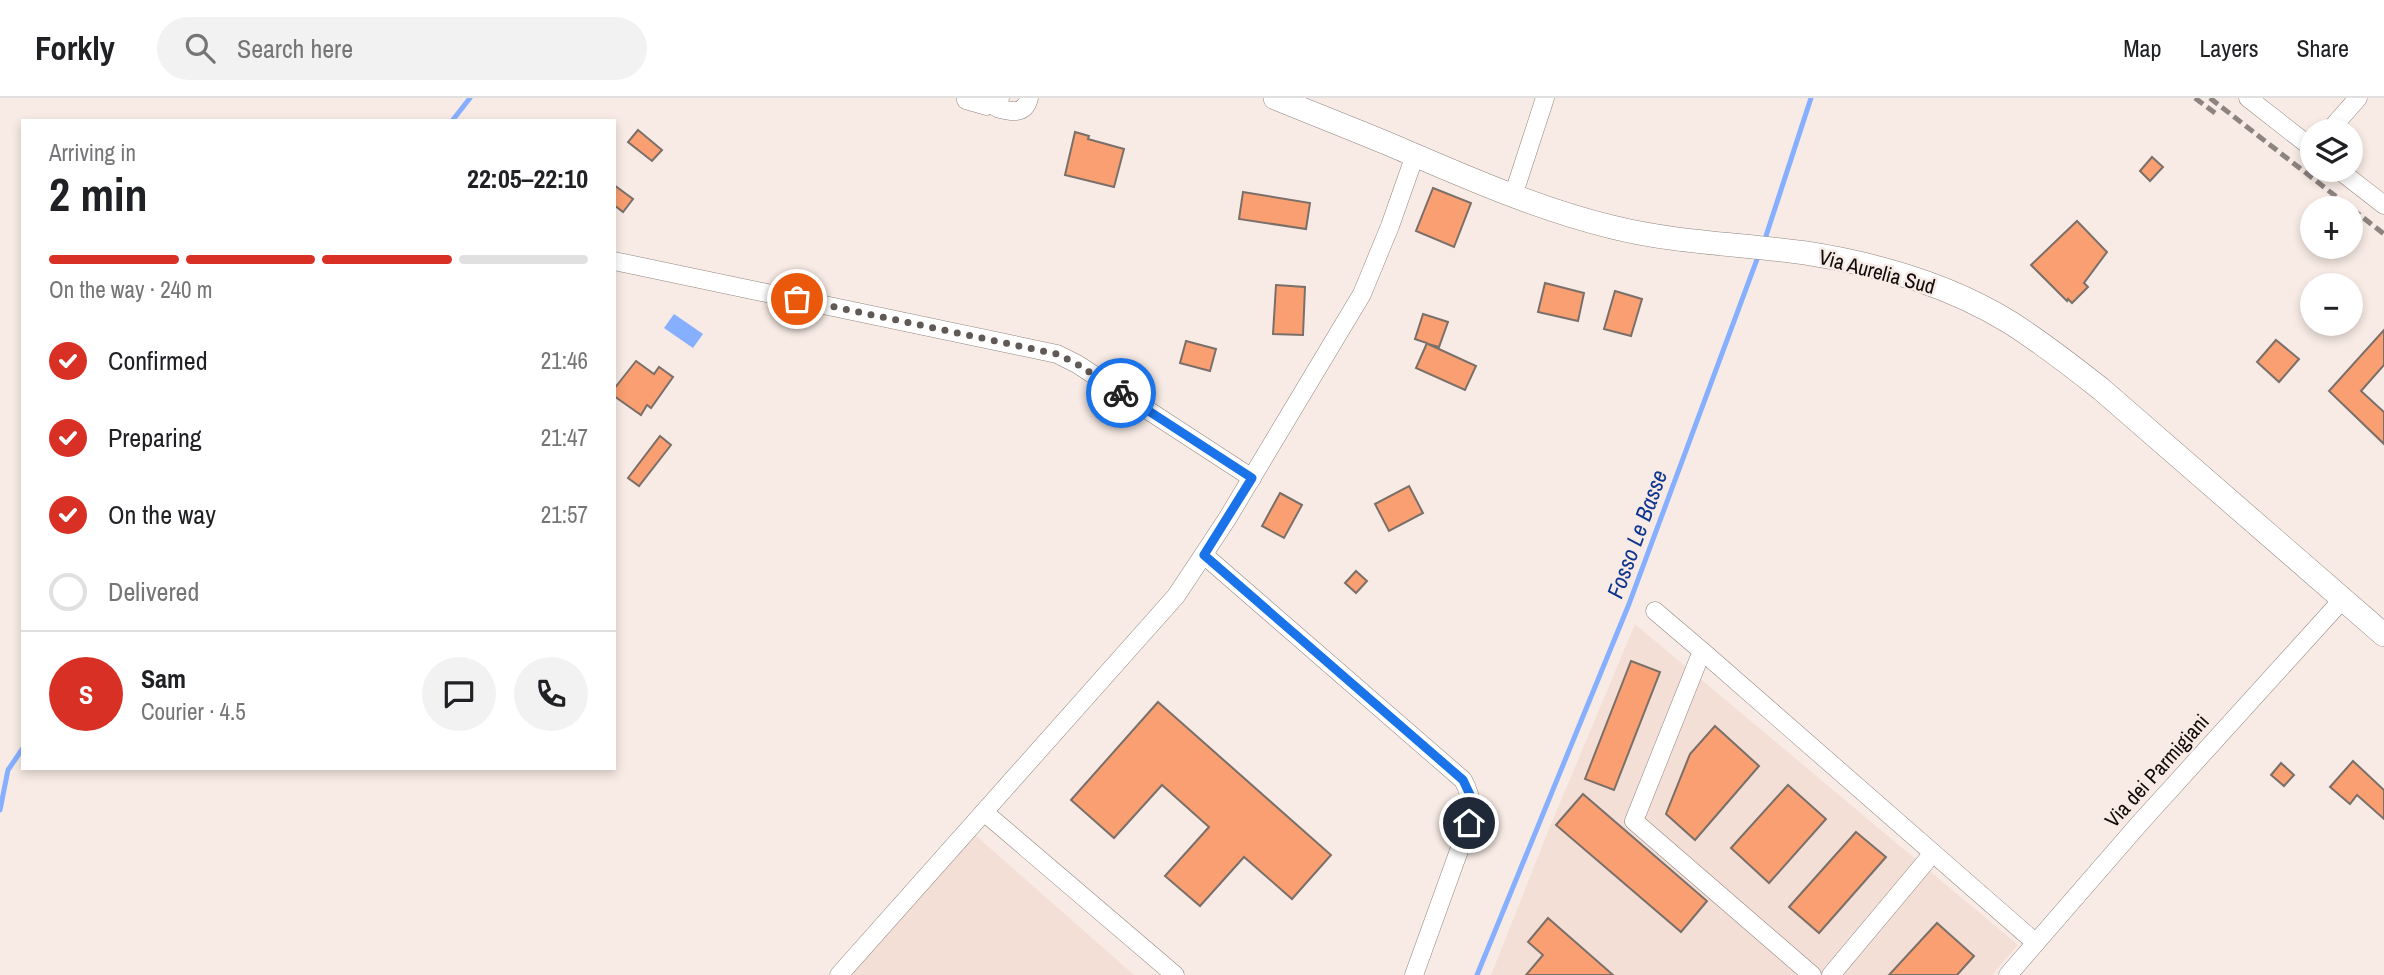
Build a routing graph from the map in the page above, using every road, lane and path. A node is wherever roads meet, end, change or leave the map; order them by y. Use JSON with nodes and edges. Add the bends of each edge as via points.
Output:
{"nodes":[{"id":1,"x":967,"y":98,"type":"edge"},
{"id":2,"x":1029,"y":98,"type":"edge"},
{"id":3,"x":1275,"y":98,"type":"edge"},
{"id":4,"x":1545,"y":98,"type":"edge"},
{"id":5,"x":2249,"y":98,"type":"edge"},
{"id":6,"x":2358,"y":98,"type":"edge"},
{"id":7,"x":1000,"y":103,"type":"edge"},
{"id":8,"x":2340,"y":119,"type":"edge"},
{"id":9,"x":2300,"y":138,"type":"edge"},
{"id":10,"x":1415,"y":155,"type":"junction"},
{"id":11,"x":2354,"y":182,"type":"edge"},
{"id":12,"x":1513,"y":196,"type":"junction"},
{"id":13,"x":2384,"y":205,"type":"edge"},
{"id":14,"x":616,"y":261,"type":"edge"},
{"id":15,"x":1252,"y":478,"type":"junction"},
{"id":16,"x":1204,"y":555,"type":"junction"},
{"id":17,"x":2343,"y":600,"type":"junction"},
{"id":18,"x":1654,"y":611,"type":"dead end"},
{"id":19,"x":2384,"y":635,"type":"edge"},
{"id":20,"x":1702,"y":651,"type":"junction"},
{"id":21,"x":984,"y":812,"type":"junction"},
{"id":22,"x":1933,"y":853,"type":"junction"},
{"id":23,"x":2036,"y":943,"type":"junction"},
{"id":24,"x":839,"y":975,"type":"edge"},
{"id":25,"x":1175,"y":975,"type":"edge"},
{"id":26,"x":1414,"y":975,"type":"edge"},
{"id":27,"x":1812,"y":975,"type":"edge"},
{"id":28,"x":1831,"y":975,"type":"edge"},
{"id":29,"x":2008,"y":975,"type":"edge"}],
"edges":[{"from":1,"to":7,"type":"street"},
{"from":2,"to":7,"type":"street","via":[[1022,109]]},
{"from":3,"to":10,"type":"main road","name":"Via Aurelia Sud"},
{"from":4,"to":12,"type":"street"},
{"from":5,"to":9,"type":"street"},
{"from":6,"to":8,"type":"street"},
{"from":10,"to":12,"type":"main road","name":"Via Aurelia Sud"},
{"from":10,"to":15,"type":"street","via":[[1362,294]]},
{"from":11,"to":13,"type":"street"},
{"from":12,"to":17,"type":"main road","name":"Via Aurelia Sud","via":[[1614,228],[1860,263],[1956,294],[2009,322],[2101,389]]},
{"from":14,"to":15,"type":"street","via":[[1057,354]]},
{"from":15,"to":16,"type":"street"},
{"from":16,"to":21,"type":"street","via":[[1176,596]]},
{"from":16,"to":26,"type":"street","via":[[1468,788],[1469,823]]},
{"from":17,"to":19,"type":"main road","name":"Via Aurelia Sud"},
{"from":17,"to":23,"type":"street","name":"Via dei Parmigiani"},
{"from":18,"to":20,"type":"street"},
{"from":20,"to":22,"type":"street"},
{"from":20,"to":27,"type":"street","via":[[1634,821]]},
{"from":21,"to":24,"type":"street"},
{"from":21,"to":25,"type":"street"},
{"from":22,"to":23,"type":"street"},
{"from":22,"to":28,"type":"street"},
{"from":23,"to":29,"type":"street","name":"Via dei Parmigiani"}]}
